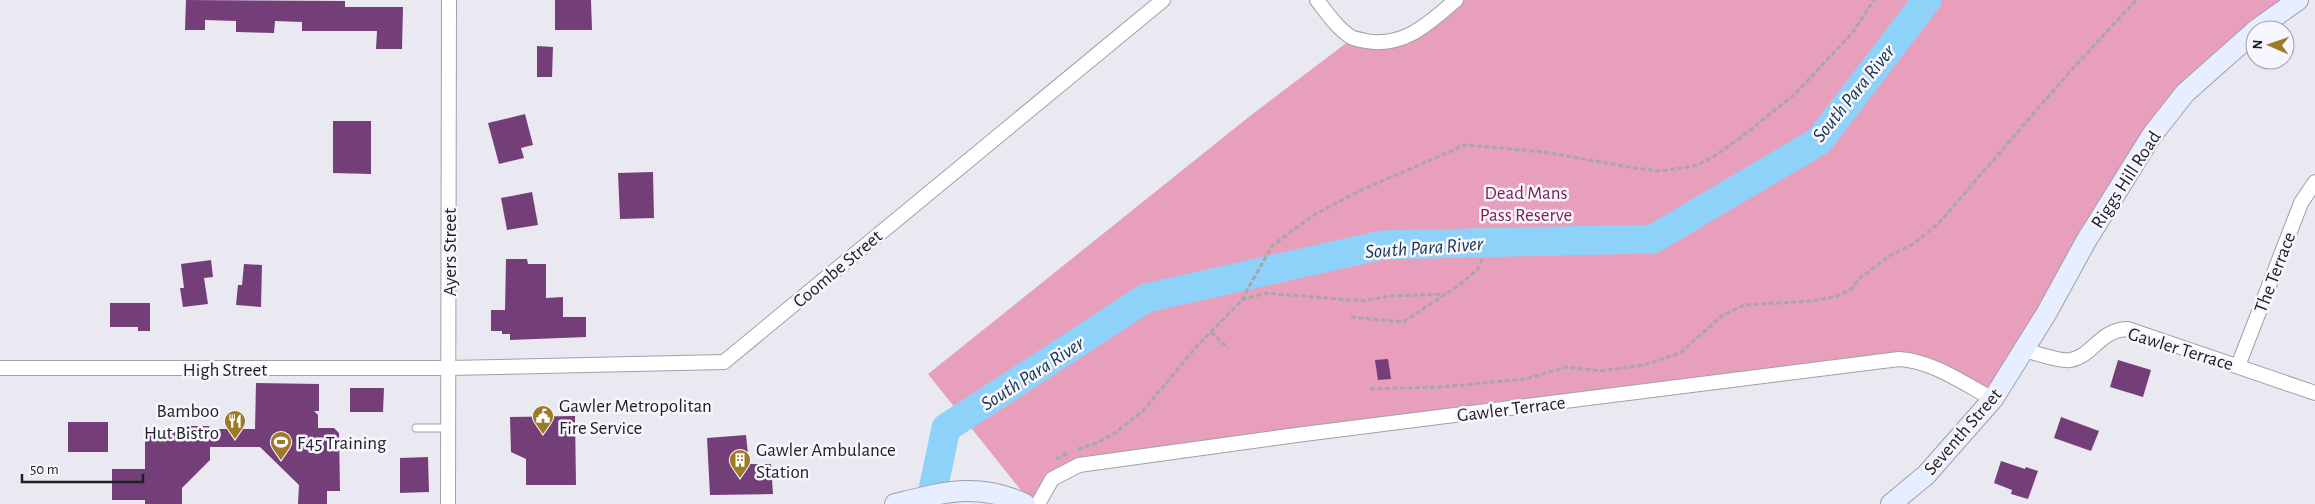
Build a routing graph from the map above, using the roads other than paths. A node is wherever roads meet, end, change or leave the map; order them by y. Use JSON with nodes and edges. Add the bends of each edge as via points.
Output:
{"nodes":[{"id":1,"x":449,"y":0,"type":"edge"},
{"id":2,"x":1162,"y":0,"type":"edge"},
{"id":3,"x":1317,"y":0,"type":"edge"},
{"id":4,"x":1456,"y":0,"type":"edge"},
{"id":5,"x":2298,"y":0,"type":"edge"},
{"id":6,"x":2270,"y":20,"type":"edge"},
{"id":7,"x":2245,"y":40,"type":"edge"},
{"id":8,"x":2315,"y":182,"type":"edge"},
{"id":9,"x":2025,"y":350,"type":"junction"},
{"id":10,"x":2238,"y":366,"type":"junction"},
{"id":11,"x":0,"y":368,"type":"edge"},
{"id":12,"x":449,"y":368,"type":"junction"},
{"id":13,"x":2315,"y":393,"type":"edge"},
{"id":14,"x":1993,"y":399,"type":"junction"},
{"id":15,"x":416,"y":428,"type":"dead end"},
{"id":16,"x":449,"y":428,"type":"junction"},
{"id":17,"x":448,"y":504,"type":"edge"},
{"id":18,"x":895,"y":504,"type":"edge"},
{"id":19,"x":1025,"y":504,"type":"edge"},
{"id":20,"x":1038,"y":504,"type":"edge"},
{"id":21,"x":1891,"y":504,"type":"edge"}],
"edges":[{"from":1,"to":12,"type":"street","name":"Ayers Street"},
{"from":2,"to":12,"type":"street","name":"Coombe Street","via":[[724,362]]},
{"from":3,"to":4,"type":"street","via":[[1337,25],[1353,38],[1380,44],[1409,35],[1427,25]]},
{"from":5,"to":6,"type":"main road","name":"Riggs Hill Road"},
{"from":7,"to":9,"type":"main road","name":"Riggs Hill Road","via":[[2185,93],[2152,136],[2086,241]]},
{"from":8,"to":10,"type":"street","name":"The Terrace","via":[[2301,203]]},
{"from":9,"to":10,"type":"street","name":"Gawler Terrace","via":[[2069,360],[2083,355],[2110,332],[2128,329]]},
{"from":9,"to":14,"type":"main road","name":"Seventh Street"},
{"from":10,"to":13,"type":"street","name":"Gawler Terrace"},
{"from":11,"to":12,"type":"street","name":"High Street"},
{"from":12,"to":16,"type":"street","name":"Ayers Street"},
{"from":14,"to":20,"type":"street","name":"Gawler Terrace","via":[[1915,360],[1899,359],[1304,434],[1079,466],[1052,479]]},
{"from":14,"to":21,"type":"main road","name":"Seventh Street","via":[[1926,475]]},
{"from":15,"to":16,"type":"lane"},
{"from":16,"to":17,"type":"street","name":"Ayers Street"},
{"from":18,"to":19,"type":"main road","via":[[967,489],[992,492]]}]}
